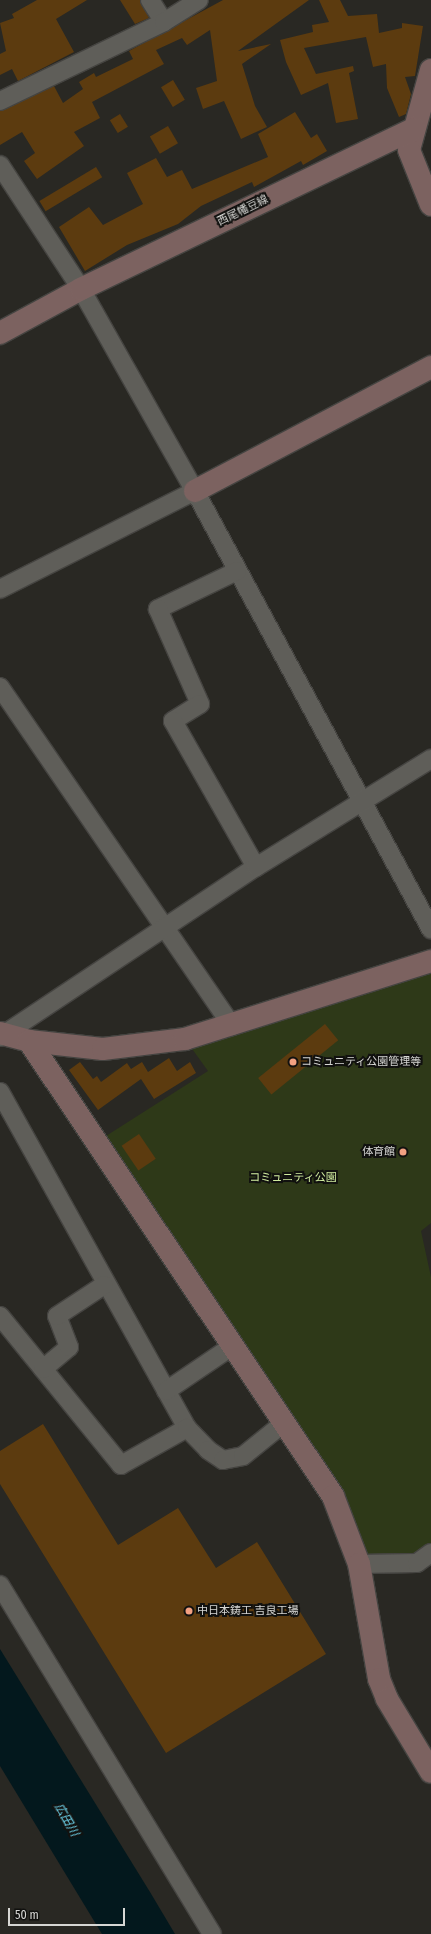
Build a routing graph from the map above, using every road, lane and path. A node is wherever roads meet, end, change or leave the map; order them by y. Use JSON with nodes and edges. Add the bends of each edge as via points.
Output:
{"nodes":[{"id":1,"x":150,"y":0,"type":"edge"},
{"id":2,"x":199,"y":0,"type":"edge"},
{"id":3,"x":164,"y":22,"type":"junction"},
{"id":4,"x":431,"y":70,"type":"edge"},
{"id":5,"x":0,"y":101,"type":"edge"},
{"id":6,"x":423,"y":125,"type":"edge"},
{"id":7,"x":0,"y":165,"type":"edge"},
{"id":8,"x":431,"y":204,"type":"edge"},
{"id":9,"x":81,"y":289,"type":"junction"},
{"id":10,"x":0,"y":333,"type":"edge"},
{"id":11,"x":431,"y":368,"type":"edge"},
{"id":12,"x":195,"y":491,"type":"junction"},
{"id":13,"x":238,"y":571,"type":"junction"},
{"id":14,"x":0,"y":589,"type":"edge"},
{"id":15,"x":0,"y":687,"type":"edge"},
{"id":16,"x":431,"y":759,"type":"edge"},
{"id":17,"x":362,"y":800,"type":"junction"},
{"id":18,"x":256,"y":867,"type":"junction"},
{"id":19,"x":166,"y":928,"type":"junction"},
{"id":20,"x":431,"y":930,"type":"edge"},
{"id":21,"x":431,"y":961,"type":"edge"},
{"id":22,"x":232,"y":1026,"type":"junction"},
{"id":23,"x":1,"y":1035,"type":"edge"},
{"id":24,"x":29,"y":1041,"type":"junction"},
{"id":25,"x":0,"y":1092,"type":"edge"},
{"id":26,"x":104,"y":1285,"type":"junction"},
{"id":27,"x":0,"y":1316,"type":"edge"},
{"id":28,"x":234,"y":1345,"type":"junction"},
{"id":29,"x":44,"y":1369,"type":"junction"},
{"id":30,"x":166,"y":1391,"type":"junction"},
{"id":31,"x":285,"y":1422,"type":"junction"},
{"id":32,"x":187,"y":1428,"type":"junction"},
{"id":33,"x":431,"y":1553,"type":"edge"},
{"id":34,"x":359,"y":1564,"type":"junction"},
{"id":35,"x":0,"y":1585,"type":"edge"},
{"id":36,"x":431,"y":1772,"type":"edge"},
{"id":37,"x":212,"y":1934,"type":"edge"}],
"edges":[{"from":1,"to":3,"type":"street"},
{"from":2,"to":3,"type":"street"},
{"from":3,"to":5,"type":"street"},
{"from":4,"to":6,"type":"street"},
{"from":6,"to":8,"type":"street","via":[[409,150]]},
{"from":6,"to":9,"type":"street","name":"西尾幡豆線"},
{"from":7,"to":9,"type":"street"},
{"from":9,"to":10,"type":"street","name":"西尾幡豆線"},
{"from":9,"to":12,"type":"street"},
{"from":11,"to":12,"type":"street"},
{"from":12,"to":13,"type":"street"},
{"from":12,"to":14,"type":"street"},
{"from":13,"to":17,"type":"street"},
{"from":13,"to":18,"type":"street","via":[[158,609],[200,704],[173,721]]},
{"from":15,"to":19,"type":"street"},
{"from":16,"to":17,"type":"street"},
{"from":17,"to":18,"type":"street"},
{"from":17,"to":20,"type":"street"},
{"from":18,"to":19,"type":"street"},
{"from":19,"to":22,"type":"street"},
{"from":19,"to":23,"type":"street"},
{"from":21,"to":22,"type":"street"},
{"from":22,"to":24,"type":"street","via":[[185,1039],[102,1049]]},
{"from":23,"to":24,"type":"street"},
{"from":24,"to":28,"type":"street","via":[[95,1143]]},
{"from":25,"to":26,"type":"street"},
{"from":26,"to":29,"type":"street","via":[[57,1316],[69,1347]]},
{"from":26,"to":30,"type":"street"},
{"from":27,"to":29,"type":"street"},
{"from":28,"to":30,"type":"street"},
{"from":28,"to":31,"type":"street"},
{"from":29,"to":32,"type":"street","via":[[121,1465]]},
{"from":30,"to":32,"type":"street"},
{"from":31,"to":32,"type":"street","via":[[242,1456],[223,1460],[208,1450]]},
{"from":31,"to":34,"type":"street","via":[[333,1496]]},
{"from":33,"to":34,"type":"street","via":[[417,1563]]},
{"from":34,"to":36,"type":"street","via":[[379,1679],[387,1699]]},
{"from":35,"to":37,"type":"street"}]}
